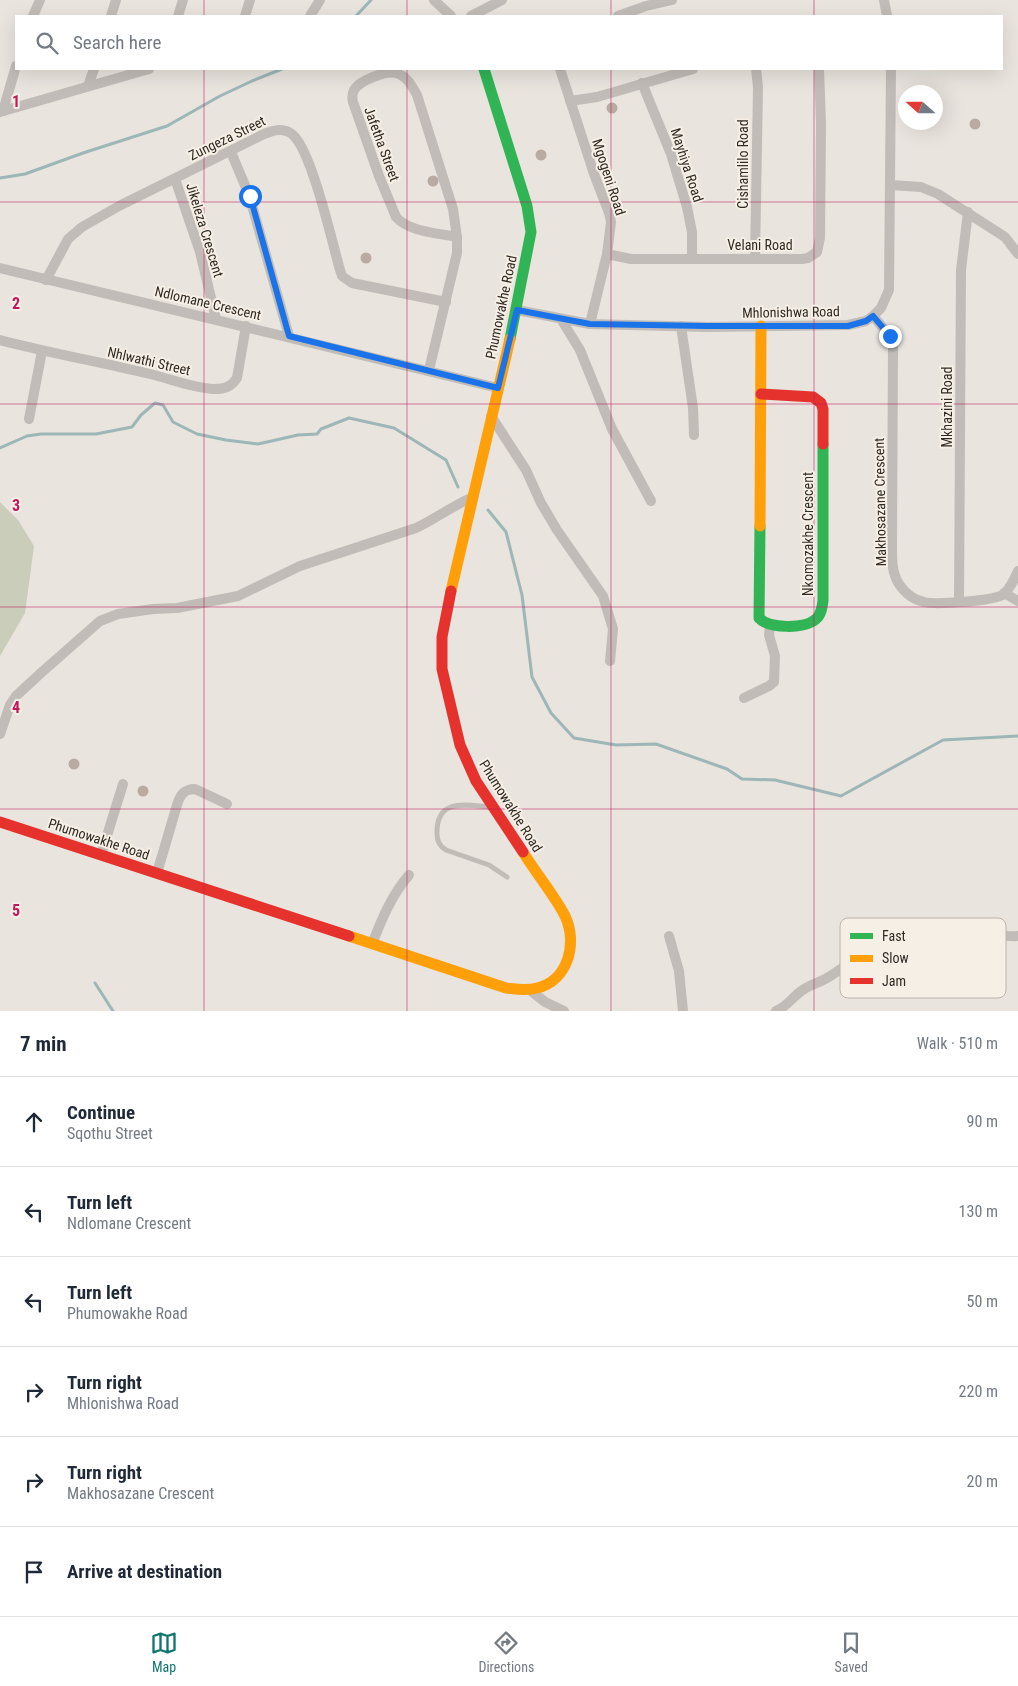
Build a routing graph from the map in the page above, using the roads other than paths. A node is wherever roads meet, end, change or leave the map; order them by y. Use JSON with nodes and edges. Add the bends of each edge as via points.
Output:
{"nodes":[{"id":1,"x":40,"y":0,"type":"edge"},
{"id":2,"x":116,"y":0,"type":"edge"},
{"id":3,"x":183,"y":0,"type":"edge"},
{"id":4,"x":250,"y":0,"type":"edge"},
{"id":5,"x":320,"y":0,"type":"edge"},
{"id":6,"x":434,"y":0,"type":"edge"},
{"id":7,"x":502,"y":0,"type":"edge"},
{"id":8,"x":672,"y":0,"type":"edge"},
{"id":9,"x":884,"y":0,"type":"edge"},
{"id":10,"x":33,"y":15,"type":"edge"},
{"id":11,"x":111,"y":15,"type":"edge"},
{"id":12,"x":178,"y":15,"type":"edge"},
{"id":13,"x":245,"y":15,"type":"edge"},
{"id":14,"x":311,"y":15,"type":"edge"},
{"id":15,"x":450,"y":15,"type":"edge"},
{"id":16,"x":473,"y":15,"type":"edge"},
{"id":17,"x":621,"y":15,"type":"edge"},
{"id":18,"x":887,"y":15,"type":"edge"},
{"id":19,"x":15,"y":69,"type":"edge"},
{"id":20,"x":94,"y":70,"type":"edge"},
{"id":21,"x":145,"y":70,"type":"edge"},
{"id":22,"x":484,"y":70,"type":"edge"},
{"id":23,"x":560,"y":70,"type":"edge"},
{"id":24,"x":689,"y":70,"type":"edge"},
{"id":25,"x":756,"y":70,"type":"edge"},
{"id":26,"x":819,"y":70,"type":"edge"},
{"id":27,"x":891,"y":70,"type":"edge"},
{"id":28,"x":642,"y":83,"type":"junction"},
{"id":29,"x":88,"y":86,"type":"junction"},
{"id":30,"x":570,"y":101,"type":"junction"},
{"id":31,"x":1,"y":112,"type":"edge"},
{"id":32,"x":231,"y":152,"type":"junction"},
{"id":33,"x":175,"y":179,"type":"junction"},
{"id":34,"x":890,"y":185,"type":"junction"},
{"id":35,"x":968,"y":212,"type":"junction"},
{"id":36,"x":457,"y":237,"type":"junction"},
{"id":37,"x":607,"y":254,"type":"junction"},
{"id":38,"x":1018,"y":254,"type":"edge"},
{"id":39,"x":692,"y":258,"type":"junction"},
{"id":40,"x":755,"y":259,"type":"junction"},
{"id":41,"x":0,"y":268,"type":"edge"},
{"id":42,"x":46,"y":280,"type":"junction"},
{"id":43,"x":446,"y":302,"type":"junction"},
{"id":44,"x":517,"y":310,"type":"junction"},
{"id":45,"x":873,"y":316,"type":"junction"},
{"id":46,"x":216,"y":319,"type":"junction"},
{"id":47,"x":561,"y":319,"type":"junction"},
{"id":48,"x":590,"y":324,"type":"junction"},
{"id":49,"x":246,"y":326,"type":"junction"},
{"id":50,"x":681,"y":326,"type":"junction"},
{"id":51,"x":761,"y":326,"type":"junction"},
{"id":52,"x":289,"y":336,"type":"junction"},
{"id":53,"x":0,"y":340,"type":"edge"},
{"id":54,"x":42,"y":351,"type":"junction"},
{"id":55,"x":429,"y":370,"type":"junction"},
{"id":56,"x":498,"y":388,"type":"junction"},
{"id":57,"x":762,"y":394,"type":"junction"},
{"id":58,"x":491,"y":416,"type":"junction"},
{"id":59,"x":30,"y":419,"type":"dead end"},
{"id":60,"x":694,"y":435,"type":"dead end"},
{"id":61,"x":472,"y":497,"type":"junction"},
{"id":62,"x":651,"y":501,"type":"dead end"},
{"id":63,"x":1018,"y":570,"type":"edge"},
{"id":64,"x":1004,"y":593,"type":"junction"},
{"id":65,"x":1018,"y":601,"type":"edge"},
{"id":66,"x":959,"y":602,"type":"junction"},
{"id":67,"x":770,"y":626,"type":"junction"},
{"id":68,"x":610,"y":661,"type":"dead end"},
{"id":69,"x":744,"y":698,"type":"dead end"},
{"id":70,"x":0,"y":734,"type":"edge"},
{"id":71,"x":123,"y":784,"type":"dead end"},
{"id":72,"x":227,"y":804,"type":"dead end"},
{"id":73,"x":493,"y":807,"type":"junction"},
{"id":74,"x":0,"y":822,"type":"edge"},
{"id":75,"x":101,"y":855,"type":"junction"},
{"id":76,"x":157,"y":874,"type":"junction"},
{"id":77,"x":409,"y":875,"type":"dead end"},
{"id":78,"x":507,"y":878,"type":"dead end"},
{"id":79,"x":669,"y":936,"type":"dead end"},
{"id":80,"x":372,"y":944,"type":"junction"},
{"id":81,"x":840,"y":970,"type":"edge"},
{"id":82,"x":530,"y":990,"type":"junction"},
{"id":83,"x":564,"y":1011,"type":"edge"},
{"id":84,"x":683,"y":1011,"type":"edge"},
{"id":85,"x":776,"y":1011,"type":"edge"}],
"edges":[{"from":1,"to":10,"type":"street"},
{"from":2,"to":11,"type":"street"},
{"from":3,"to":12,"type":"street"},
{"from":4,"to":13,"type":"street"},
{"from":5,"to":14,"type":"street"},
{"from":6,"to":15,"type":"street"},
{"from":7,"to":16,"type":"street"},
{"from":8,"to":17,"type":"street"},
{"from":9,"to":18,"type":"street"},
{"from":19,"to":31,"type":"street"},
{"from":20,"to":29,"type":"street"},
{"from":21,"to":29,"type":"street"},
{"from":22,"to":44,"type":"street","name":"Phumowakhe Road","via":[[530,222],[531,241]]},
{"from":23,"to":30,"type":"street","name":"Mgogeni Road"},
{"from":24,"to":28,"type":"street"},
{"from":25,"to":40,"type":"street","name":"Cishamlilo Road"},
{"from":26,"to":40,"type":"street","name":"Velani Road","via":[[819,247],[813,255],[802,259]]},
{"from":27,"to":34,"type":"street"},
{"from":28,"to":30,"type":"street"},
{"from":28,"to":39,"type":"street","name":"Mayhiya Road","via":[[687,207],[692,232]]},
{"from":29,"to":31,"type":"street"},
{"from":30,"to":37,"type":"street","name":"Mgogeni Road","via":[[609,213],[611,232]]},
{"from":32,"to":33,"type":"street","name":"Zungeza Street"},
{"from":32,"to":43,"type":"street","name":"Zungeza Street","via":[[275,129],[294,135],[305,152],[340,270],[346,280]]},
{"from":32,"to":52,"type":"street","via":[[250,196]]},
{"from":33,"to":42,"type":"street","name":"Zungeza Street","via":[[74,233],[62,248]]},
{"from":33,"to":46,"type":"street","name":"Jikeleza Crescent","via":[[200,252]]},
{"from":34,"to":35,"type":"street","via":[[928,189]]},
{"from":34,"to":45,"type":"street","via":[[889,290],[881,308]]},
{"from":35,"to":38,"type":"street","via":[[1005,236]]},
{"from":35,"to":66,"type":"street","name":"Mkhazini Road","via":[[961,270]]},
{"from":36,"to":36,"type":"street","name":"Jafetha Street","via":[[413,228],[396,217],[353,102],[353,91],[359,84],[388,71],[398,74],[412,86],[448,192]]},
{"from":36,"to":43,"type":"street","name":"Jafetha Street","via":[[457,253]]},
{"from":37,"to":39,"type":"street","name":"Velani Road","via":[[631,259]]},
{"from":37,"to":48,"type":"street","name":"Mgogeni Road"},
{"from":39,"to":40,"type":"street","name":"Velani Road"},
{"from":41,"to":42,"type":"street","name":"Ndlomane Crescent"},
{"from":42,"to":46,"type":"street","name":"Ndlomane Crescent"},
{"from":43,"to":55,"type":"street","name":"Jafetha Street"},
{"from":44,"to":47,"type":"street","name":"Mhlonishwa Road"},
{"from":44,"to":56,"type":"street","name":"Phumowakhe Road"},
{"from":45,"to":51,"type":"street","name":"Mhlonishwa Road","via":[[848,326]]},
{"from":45,"to":66,"type":"street","name":"Makhosazane Crescent","via":[[890,336],[893,347],[892,543],[895,575],[913,598],[933,604]]},
{"from":46,"to":49,"type":"street","name":"Ndlomane Crescent"},
{"from":47,"to":48,"type":"street","name":"Mhlonishwa Road"},
{"from":47,"to":62,"type":"street","via":[[580,350],[612,429]]},
{"from":48,"to":50,"type":"street","name":"Mhlonishwa Road"},
{"from":49,"to":52,"type":"street","name":"Ndlomane Crescent"},
{"from":49,"to":54,"type":"street","name":"Nhlwathi Street","via":[[237,378],[221,389]]},
{"from":50,"to":51,"type":"street","name":"Mhlonishwa Road"},
{"from":50,"to":60,"type":"street"},
{"from":51,"to":57,"type":"street"},
{"from":52,"to":55,"type":"street","name":"Ndlomane Crescent"},
{"from":53,"to":54,"type":"street","name":"Nhlwathi Street"},
{"from":54,"to":59,"type":"street"},
{"from":55,"to":56,"type":"street","name":"Ndlomane Crescent"},
{"from":56,"to":58,"type":"street","name":"Phumowakhe Road"},
{"from":57,"to":67,"type":"street","via":[[758,613],[762,622]]},
{"from":57,"to":67,"type":"street","name":"Nkomozakhe Crescent","via":[[813,397],[823,409],[822,609],[809,623]]},
{"from":58,"to":61,"type":"street","name":"Phumowakhe Road"},
{"from":58,"to":68,"type":"street","via":[[526,470],[557,530],[603,596],[613,629]]},
{"from":61,"to":70,"type":"street","via":[[416,528],[300,566],[238,596],[177,608],[118,614],[100,621],[16,696]]},
{"from":61,"to":73,"type":"street","name":"Phumowakhe Road","via":[[447,608],[441,655],[460,745],[476,781]]},
{"from":63,"to":64,"type":"street"},
{"from":64,"to":65,"type":"street"},
{"from":64,"to":66,"type":"street","name":"Makhosazane Crescent","via":[[992,598]]},
{"from":67,"to":69,"type":"street","via":[[769,636],[775,656],[774,682]]},
{"from":71,"to":75,"type":"street"},
{"from":72,"to":76,"type":"street","via":[[195,789],[181,794]]},
{"from":73,"to":78,"type":"lane","via":[[456,805],[445,810],[438,820],[437,837],[442,848],[489,865]]},
{"from":73,"to":82,"type":"street","name":"Phumowakhe Road","via":[[570,929],[570,952],[563,970],[550,983]]},
{"from":74,"to":75,"type":"street","name":"Phumowakhe Road"},
{"from":75,"to":76,"type":"street","name":"Phumowakhe Road"},
{"from":76,"to":80,"type":"street","name":"Phumowakhe Road"},
{"from":77,"to":80,"type":"street","via":[[389,904]]},
{"from":79,"to":84,"type":"street","via":[[679,971]]},
{"from":80,"to":82,"type":"street","name":"Phumowakhe Road","via":[[506,988]]},
{"from":81,"to":85,"type":"street","via":[[801,991]]},
{"from":82,"to":83,"type":"street"}]}
